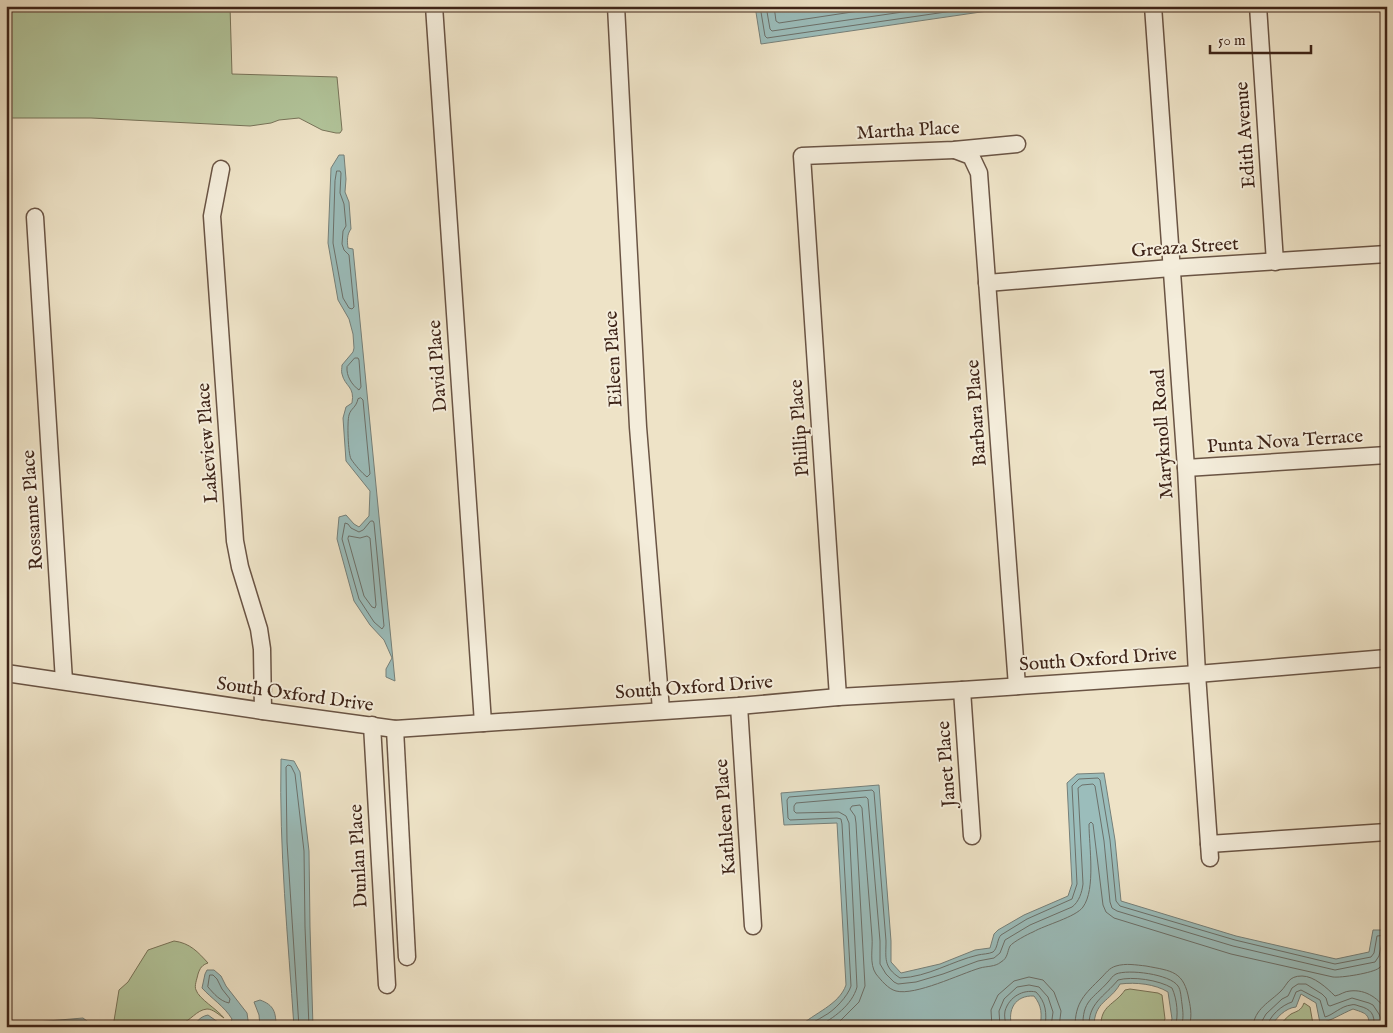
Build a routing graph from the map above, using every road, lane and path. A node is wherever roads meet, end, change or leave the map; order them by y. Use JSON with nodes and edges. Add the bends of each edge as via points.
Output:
{"nodes":[{"id":1,"x":434,"y":6,"type":"edge"},
{"id":2,"x":616,"y":6,"type":"edge"},
{"id":3,"x":1153,"y":6,"type":"edge"},
{"id":4,"x":1258,"y":6,"type":"edge"},
{"id":5,"x":1017,"y":144,"type":"dead end"},
{"id":6,"x":954,"y":150,"type":"junction"},
{"id":7,"x":802,"y":156,"type":"joint"},
{"id":8,"x":221,"y":169,"type":"dead end"},
{"id":9,"x":35,"y":216,"type":"dead end"},
{"id":10,"x":1387,"y":254,"type":"edge"},
{"id":11,"x":1275,"y":262,"type":"junction"},
{"id":12,"x":1171,"y":268,"type":"junction"},
{"id":13,"x":987,"y":283,"type":"junction"},
{"id":14,"x":1387,"y":455,"type":"edge"},
{"id":15,"x":1186,"y":468,"type":"junction"},
{"id":16,"x":1387,"y":658,"type":"edge"},
{"id":17,"x":6,"y":673,"type":"edge"},
{"id":18,"x":1197,"y":674,"type":"junction"},
{"id":19,"x":64,"y":681,"type":"junction"},
{"id":20,"x":1017,"y":686,"type":"junction"},
{"id":21,"x":962,"y":690,"type":"junction"},
{"id":22,"x":838,"y":697,"type":"junction"},
{"id":23,"x":739,"y":706,"type":"junction"},
{"id":24,"x":661,"y":710,"type":"junction"},
{"id":25,"x":263,"y":711,"type":"junction"},
{"id":26,"x":483,"y":723,"type":"junction"},
{"id":27,"x":372,"y":725,"type":"junction"},
{"id":28,"x":395,"y":729,"type":"junction"},
{"id":29,"x":1387,"y":832,"type":"edge"},
{"id":30,"x":972,"y":836,"type":"dead end"},
{"id":31,"x":753,"y":926,"type":"dead end"},
{"id":32,"x":408,"y":957,"type":"dead end"},
{"id":33,"x":387,"y":985,"type":"dead end"}],
"edges":[{"from":1,"to":26,"type":"street","name":"David Place"},
{"from":2,"to":24,"type":"street","name":"Eileen Place","via":[[638,426]]},
{"from":3,"to":12,"type":"street","name":"Maryknoll Road"},
{"from":4,"to":11,"type":"street","name":"Edith Avenue"},
{"from":5,"to":6,"type":"street","name":"Martha Place"},
{"from":6,"to":7,"type":"street","name":"Martha Place"},
{"from":6,"to":13,"type":"street","name":"Barbara Place","via":[[971,156],[979,173]]},
{"from":7,"to":22,"type":"street","name":"Phillip Place"},
{"from":8,"to":25,"type":"street","name":"Lakeview Place","via":[[212,216],[235,540],[260,636]]},
{"from":9,"to":19,"type":"street","name":"Rossanne Place"},
{"from":10,"to":11,"type":"street","name":"Greaza Street"},
{"from":11,"to":12,"type":"street","name":"Greaza Street"},
{"from":12,"to":13,"type":"street","name":"Greaza Street"},
{"from":12,"to":15,"type":"street","name":"Maryknoll Road"},
{"from":13,"to":20,"type":"street","name":"Barbara Place"},
{"from":14,"to":15,"type":"street","name":"Punta Nova Terrace"},
{"from":15,"to":18,"type":"street","name":"Maryknoll Road"},
{"from":16,"to":18,"type":"street","name":"South Oxford Drive"},
{"from":17,"to":19,"type":"street","name":"South Oxford Drive"},
{"from":18,"to":20,"type":"street","name":"South Oxford Drive"},
{"from":18,"to":29,"type":"street","name":"Maryknoll Road","via":[[1209,851]]},
{"from":19,"to":25,"type":"street","name":"South Oxford Drive"},
{"from":20,"to":21,"type":"street","name":"South Oxford Drive"},
{"from":21,"to":22,"type":"street","name":"South Oxford Drive"},
{"from":21,"to":30,"type":"street","name":"Janet Place"},
{"from":22,"to":23,"type":"street","name":"South Oxford Drive"},
{"from":23,"to":24,"type":"street","name":"South Oxford Drive"},
{"from":23,"to":31,"type":"street","name":"Kathleen Place"},
{"from":24,"to":26,"type":"street","name":"South Oxford Drive"},
{"from":25,"to":27,"type":"street","name":"South Oxford Drive"},
{"from":26,"to":28,"type":"street","name":"South Oxford Drive"},
{"from":27,"to":28,"type":"street","name":"South Oxford Drive"},
{"from":27,"to":33,"type":"street","name":"Dunlan Place"},
{"from":28,"to":32,"type":"street"}]}
